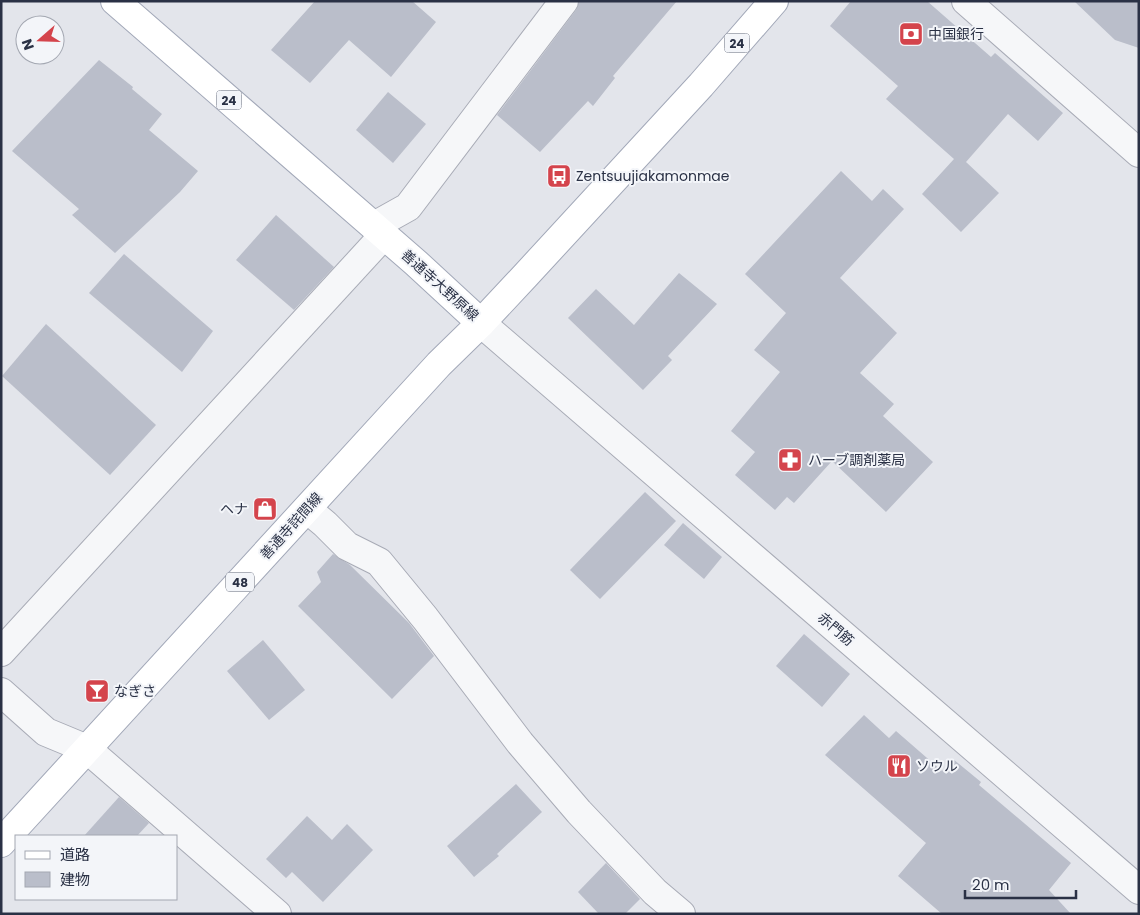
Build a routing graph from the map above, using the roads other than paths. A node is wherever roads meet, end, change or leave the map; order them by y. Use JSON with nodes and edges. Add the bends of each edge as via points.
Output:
{"nodes":[{"id":1,"x":115,"y":1,"type":"edge"},
{"id":2,"x":564,"y":1,"type":"edge"},
{"id":3,"x":774,"y":1,"type":"edge"},
{"id":4,"x":966,"y":1,"type":"edge"},
{"id":5,"x":1139,"y":154,"type":"edge"},
{"id":6,"x":379,"y":230,"type":"junction"},
{"id":7,"x":481,"y":323,"type":"junction"},
{"id":8,"x":307,"y":509,"type":"junction"},
{"id":9,"x":1,"y":652,"type":"edge"},
{"id":10,"x":1,"y":692,"type":"edge"},
{"id":11,"x":86,"y":749,"type":"junction"},
{"id":12,"x":1,"y":843,"type":"edge"},
{"id":13,"x":1139,"y":890,"type":"edge"},
{"id":14,"x":277,"y":914,"type":"edge"},
{"id":15,"x":681,"y":914,"type":"edge"}],
"edges":[{"from":1,"to":6,"type":"main road","name":"善通寺大野原線","number":"24"},
{"from":2,"to":6,"type":"street","via":[[408,207]]},
{"from":3,"to":7,"type":"main road","name":"善通寺大野原線","number":"24","via":[[701,85]]},
{"from":4,"to":5,"type":"street"},
{"from":6,"to":7,"type":"main road","name":"善通寺大野原線","number":"24"},
{"from":6,"to":9,"type":"street"},
{"from":7,"to":8,"type":"main road","name":"善通寺詫間線","number":"48"},
{"from":7,"to":13,"type":"street","name":"赤門筋"},
{"from":8,"to":11,"type":"main road","name":"善通寺詫間線","number":"48"},
{"from":8,"to":15,"type":"street","via":[[347,546],[379,562],[520,743],[579,812],[655,892]]},
{"from":10,"to":11,"type":"street","via":[[46,732]]},
{"from":11,"to":12,"type":"main road","name":"善通寺詫間線","number":"48"},
{"from":11,"to":14,"type":"street"}]}
